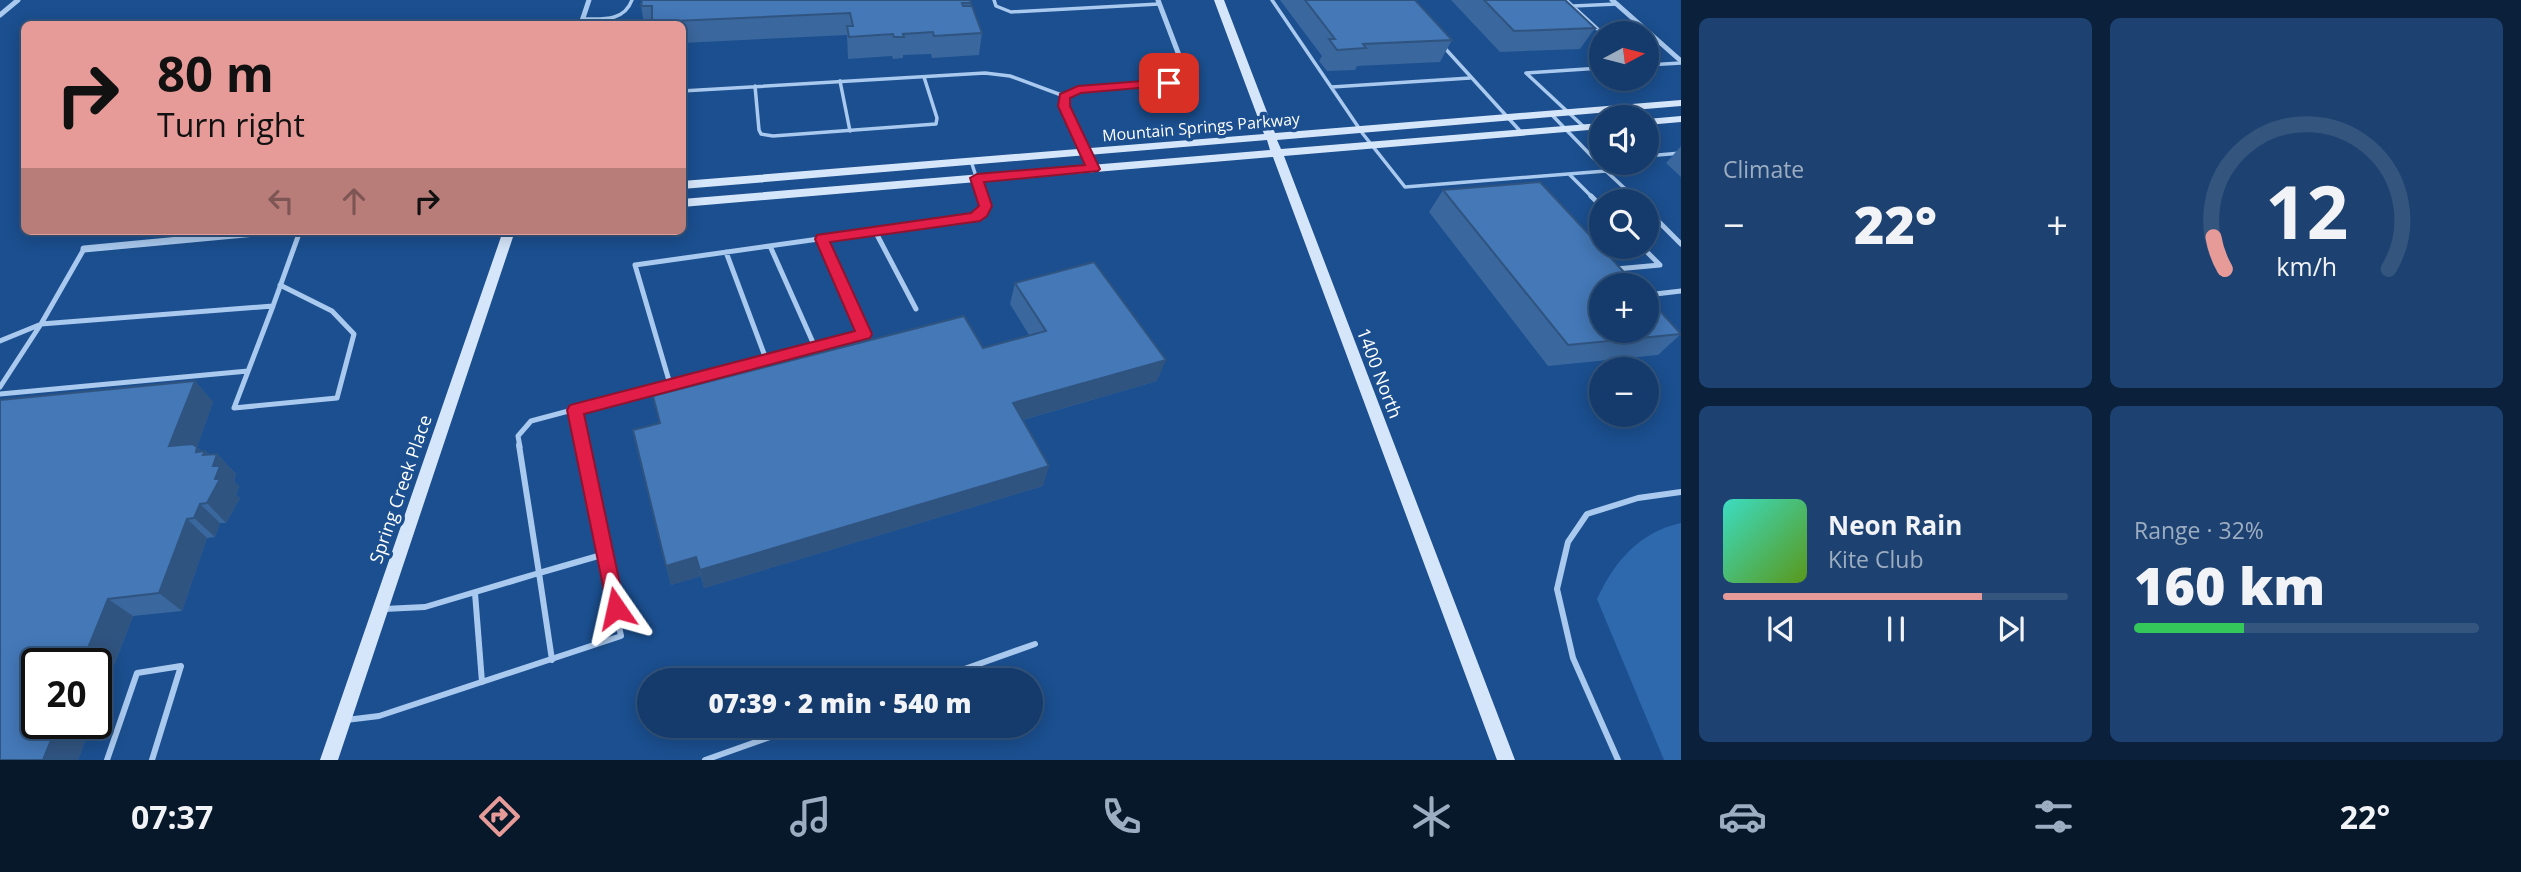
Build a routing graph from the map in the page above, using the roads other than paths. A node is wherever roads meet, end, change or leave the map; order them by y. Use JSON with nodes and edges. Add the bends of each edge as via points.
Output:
{"nodes":[{"id":1,"x":18,"y":0,"type":"edge"},
{"id":2,"x":589,"y":0,"type":"edge"},
{"id":3,"x":632,"y":0,"type":"edge"},
{"id":4,"x":994,"y":0,"type":"edge"},
{"id":5,"x":1108,"y":0,"type":"edge"},
{"id":6,"x":1219,"y":0,"type":"edge"},
{"id":7,"x":1272,"y":0,"type":"edge"},
{"id":8,"x":1566,"y":0,"type":"edge"},
{"id":9,"x":1158,"y":2,"type":"edge"},
{"id":10,"x":1614,"y":2,"type":"edge"},
{"id":11,"x":1573,"y":6,"type":"junction"},
{"id":12,"x":1112,"y":7,"type":"junction"},
{"id":13,"x":0,"y":15,"type":"edge"},
{"id":14,"x":581,"y":21,"type":"edge"},
{"id":15,"x":588,"y":21,"type":"edge"},
{"id":16,"x":1589,"y":21,"type":"edge"},
{"id":17,"x":1439,"y":41,"type":"edge"},
{"id":18,"x":1681,"y":62,"type":"edge"},
{"id":19,"x":1659,"y":64,"type":"edge"},
{"id":20,"x":1589,"y":68,"type":"edge"},
{"id":21,"x":924,"y":77,"type":"junction"},
{"id":22,"x":1470,"y":78,"type":"junction"},
{"id":23,"x":840,"y":82,"type":"junction"},
{"id":24,"x":755,"y":86,"type":"junction"},
{"id":25,"x":1332,"y":87,"type":"junction"},
{"id":26,"x":686,"y":91,"type":"edge"},
{"id":27,"x":1064,"y":96,"type":"junction"},
{"id":28,"x":1681,"y":103,"type":"edge"},
{"id":29,"x":1568,"y":112,"type":"junction"},
{"id":30,"x":1551,"y":114,"type":"junction"},
{"id":31,"x":1507,"y":117,"type":"junction"},
{"id":32,"x":1681,"y":119,"type":"edge"},
{"id":33,"x":1659,"y":121,"type":"edge"},
{"id":34,"x":1584,"y":127,"type":"junction"},
{"id":35,"x":1589,"y":127,"type":"edge"},
{"id":36,"x":1360,"y":129,"type":"junction"},
{"id":37,"x":1566,"y":129,"type":"junction"},
{"id":38,"x":850,"y":131,"type":"junction"},
{"id":39,"x":1521,"y":132,"type":"junction"},
{"id":40,"x":1272,"y":137,"type":"junction"},
{"id":41,"x":1371,"y":145,"type":"junction"},
{"id":42,"x":1086,"y":152,"type":"junction"},
{"id":43,"x":1278,"y":153,"type":"junction"},
{"id":44,"x":1589,"y":153,"type":"edge"},
{"id":45,"x":1681,"y":153,"type":"edge"},
{"id":46,"x":1659,"y":155,"type":"edge"},
{"id":47,"x":971,"y":161,"type":"junction"},
{"id":48,"x":1093,"y":169,"type":"junction"},
{"id":49,"x":1589,"y":172,"type":"edge"},
{"id":50,"x":1569,"y":174,"type":"junction"},
{"id":51,"x":1610,"y":175,"type":"edge"},
{"id":52,"x":1530,"y":177,"type":"junction"},
{"id":53,"x":977,"y":178,"type":"junction"},
{"id":54,"x":686,"y":185,"type":"edge"},
{"id":55,"x":1539,"y":187,"type":"edge"},
{"id":56,"x":1625,"y":189,"type":"edge"},
{"id":57,"x":1589,"y":194,"type":"edge"},
{"id":58,"x":686,"y":203,"type":"edge"},
{"id":59,"x":1659,"y":222,"type":"edge"},
{"id":60,"x":875,"y":231,"type":"junction"},
{"id":61,"x":231,"y":235,"type":"edge"},
{"id":62,"x":299,"y":235,"type":"edge"},
{"id":63,"x":508,"y":235,"type":"edge"},
{"id":64,"x":822,"y":239,"type":"junction"},
{"id":65,"x":1681,"y":244,"type":"edge"},
{"id":66,"x":770,"y":246,"type":"junction"},
{"id":67,"x":85,"y":248,"type":"joint"},
{"id":68,"x":726,"y":252,"type":"junction"},
{"id":69,"x":1607,"y":259,"type":"edge"},
{"id":70,"x":1654,"y":259,"type":"edge"},
{"id":71,"x":281,"y":285,"type":"junction"},
{"id":72,"x":1681,"y":291,"type":"edge"},
{"id":73,"x":1659,"y":294,"type":"edge"},
{"id":74,"x":273,"y":306,"type":"junction"},
{"id":75,"x":916,"y":309,"type":"dead end"},
{"id":76,"x":41,"y":324,"type":"junction"},
{"id":77,"x":0,"y":341,"type":"edge"},
{"id":78,"x":815,"y":347,"type":"junction"},
{"id":79,"x":766,"y":359,"type":"junction"},
{"id":80,"x":248,"y":371,"type":"junction"},
{"id":81,"x":670,"y":384,"type":"junction"},
{"id":82,"x":0,"y":387,"type":"edge"},
{"id":83,"x":0,"y":394,"type":"edge"},
{"id":84,"x":575,"y":410,"type":"junction"},
{"id":85,"x":1681,"y":492,"type":"edge"},
{"id":86,"x":605,"y":554,"type":"junction"},
{"id":87,"x":539,"y":573,"type":"junction"},
{"id":88,"x":475,"y":593,"type":"junction"},
{"id":89,"x":380,"y":610,"type":"junction"},
{"id":90,"x":1035,"y":644,"type":"dead end"},
{"id":91,"x":552,"y":660,"type":"junction"},
{"id":92,"x":968,"y":668,"type":"edge"},
{"id":93,"x":482,"y":682,"type":"junction"},
{"id":94,"x":342,"y":720,"type":"junction"},
{"id":95,"x":767,"y":738,"type":"edge"},
{"id":96,"x":107,"y":760,"type":"edge"},
{"id":97,"x":152,"y":760,"type":"edge"},
{"id":98,"x":329,"y":760,"type":"edge"},
{"id":99,"x":705,"y":760,"type":"edge"},
{"id":100,"x":1506,"y":760,"type":"edge"},
{"id":101,"x":1618,"y":760,"type":"edge"}],
"edges":[{"from":1,"to":13,"type":"street"},
{"from":2,"to":14,"type":"street"},
{"from":3,"to":15,"type":"lane","via":[[630,10],[621,16]]},
{"from":4,"to":12,"type":"lane","via":[[996,6],[1011,12]]},
{"from":5,"to":12,"type":"lane"},
{"from":6,"to":40,"type":"street","name":"1400 North"},
{"from":7,"to":25,"type":"lane"},
{"from":8,"to":11,"type":"lane"},
{"from":9,"to":12,"type":"lane"},
{"from":9,"to":27,"type":"street","via":[[1185,71],[1169,83],[1078,89]]},
{"from":10,"to":11,"type":"lane"},
{"from":10,"to":18,"type":"street"},
{"from":11,"to":16,"type":"lane"},
{"from":17,"to":22,"type":"lane"},
{"from":18,"to":19,"type":"lane"},
{"from":20,"to":29,"type":"lane","via":[[1528,71]]},
{"from":21,"to":23,"type":"lane"},
{"from":21,"to":27,"type":"lane","via":[[1010,76]]},
{"from":21,"to":38,"type":"lane","via":[[936,124]]},
{"from":22,"to":25,"type":"lane"},
{"from":22,"to":31,"type":"lane"},
{"from":23,"to":24,"type":"lane"},
{"from":23,"to":38,"type":"lane"},
{"from":24,"to":26,"type":"lane"},
{"from":24,"to":38,"type":"lane","via":[[761,134]]},
{"from":25,"to":36,"type":"lane"},
{"from":27,"to":42,"type":"street","via":[[1064,106]]},
{"from":28,"to":29,"type":"street","name":"Mountain Springs Parkway"},
{"from":29,"to":30,"type":"street","name":"Mountain Springs Parkway"},
{"from":29,"to":34,"type":"lane"},
{"from":30,"to":31,"type":"street","name":"Mountain Springs Parkway"},
{"from":30,"to":37,"type":"lane"},
{"from":31,"to":36,"type":"street","name":"Mountain Springs Parkway"},
{"from":31,"to":39,"type":"lane"},
{"from":32,"to":33,"type":"street"},
{"from":34,"to":35,"type":"street","name":"Mountain Springs Parkway"},
{"from":34,"to":37,"type":"street","name":"Mountain Springs Parkway"},
{"from":36,"to":40,"type":"street","name":"Mountain Springs Parkway"},
{"from":36,"to":41,"type":"lane"},
{"from":37,"to":39,"type":"street","name":"Mountain Springs Parkway"},
{"from":37,"to":44,"type":"lane"},
{"from":39,"to":41,"type":"street","name":"Mountain Springs Parkway"},
{"from":40,"to":42,"type":"street","name":"Mountain Springs Parkway"},
{"from":40,"to":43,"type":"street","name":"1400 North"},
{"from":41,"to":43,"type":"street","name":"Mountain Springs Parkway"},
{"from":41,"to":52,"type":"lane","via":[[1405,187]]},
{"from":42,"to":47,"type":"street","name":"Mountain Springs Parkway"},
{"from":42,"to":48,"type":"street"},
{"from":43,"to":48,"type":"street","name":"Mountain Springs Parkway"},
{"from":43,"to":100,"type":"street","name":"1400 North"},
{"from":45,"to":46,"type":"lane"},
{"from":47,"to":53,"type":"lane"},
{"from":47,"to":54,"type":"street","name":"Mountain Springs Parkway"},
{"from":48,"to":53,"type":"street","name":"Mountain Springs Parkway"},
{"from":49,"to":50,"type":"lane"},
{"from":50,"to":52,"type":"lane"},
{"from":50,"to":57,"type":"lane"},
{"from":51,"to":56,"type":"lane"},
{"from":52,"to":55,"type":"lane"},
{"from":53,"to":58,"type":"street","name":"Mountain Springs Parkway"},
{"from":53,"to":60,"type":"lane","via":[[986,206],[975,217]]},
{"from":59,"to":65,"type":"lane"},
{"from":60,"to":64,"type":"lane"},
{"from":60,"to":75,"type":"lane"},
{"from":61,"to":67,"type":"street"},
{"from":62,"to":71,"type":"lane"},
{"from":63,"to":89,"type":"street","name":"Spring Creek Place"},
{"from":64,"to":66,"type":"lane"},
{"from":64,"to":78,"type":"lane","via":[[864,334]]},
{"from":66,"to":68,"type":"lane"},
{"from":66,"to":78,"type":"lane"},
{"from":67,"to":76,"type":"lane"},
{"from":68,"to":79,"type":"lane"},
{"from":68,"to":81,"type":"lane","via":[[635,265]]},
{"from":69,"to":70,"type":"lane","via":[[1616,269],[1660,265]]},
{"from":71,"to":74,"type":"lane"},
{"from":71,"to":80,"type":"lane","via":[[341,317],[354,334],[337,398],[234,408]]},
{"from":72,"to":73,"type":"lane"},
{"from":74,"to":76,"type":"lane"},
{"from":74,"to":80,"type":"lane"},
{"from":76,"to":77,"type":"lane"},
{"from":76,"to":82,"type":"lane"},
{"from":78,"to":79,"type":"lane"},
{"from":79,"to":81,"type":"lane"},
{"from":80,"to":83,"type":"lane"},
{"from":81,"to":84,"type":"lane"},
{"from":84,"to":86,"type":"lane"},
{"from":84,"to":87,"type":"lane","via":[[531,421],[518,436]]},
{"from":85,"to":101,"type":"lane","via":[[1638,498],[1587,514],[1568,542],[1557,589],[1573,658]]},
{"from":86,"to":87,"type":"lane"},
{"from":86,"to":91,"type":"lane","via":[[621,636]]},
{"from":87,"to":88,"type":"lane"},
{"from":87,"to":91,"type":"lane"},
{"from":88,"to":89,"type":"lane","via":[[425,607]]},
{"from":88,"to":93,"type":"lane"},
{"from":89,"to":94,"type":"street","name":"Spring Creek Place"},
{"from":90,"to":92,"type":"lane"},
{"from":91,"to":93,"type":"lane"},
{"from":93,"to":94,"type":"lane","via":[[379,716]]},
{"from":94,"to":98,"type":"street","name":"Spring Creek Place"},
{"from":95,"to":99,"type":"lane"},
{"from":96,"to":97,"type":"lane","via":[[137,673],[181,666]]}]}
